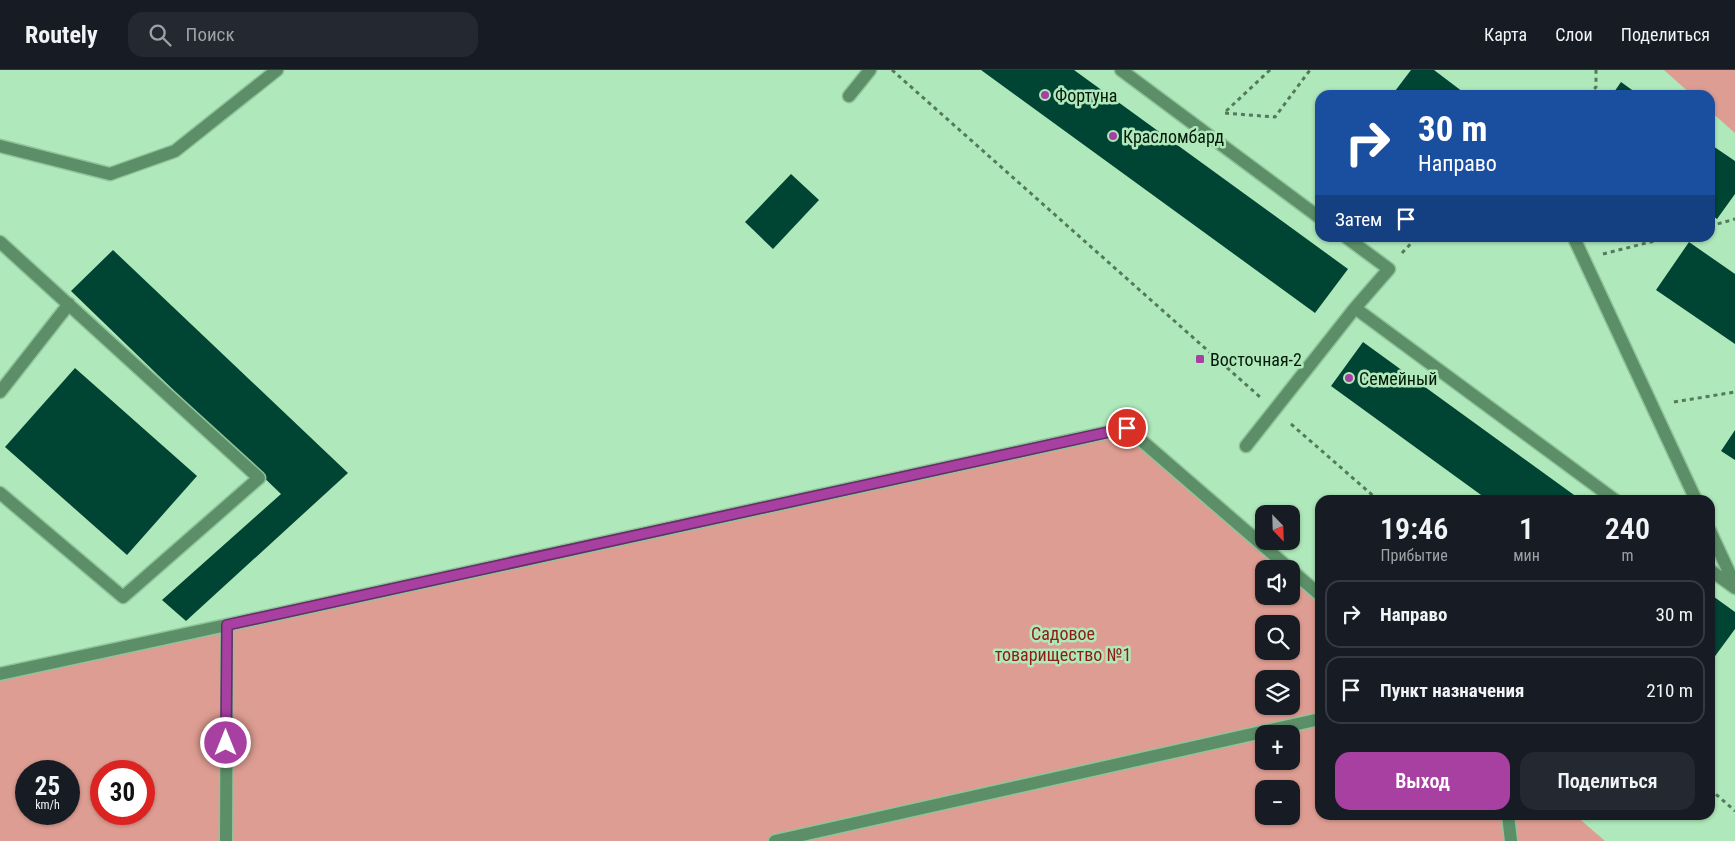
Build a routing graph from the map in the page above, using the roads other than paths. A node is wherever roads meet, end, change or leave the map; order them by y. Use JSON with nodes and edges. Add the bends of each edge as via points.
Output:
{"nodes":[{"id":1,"x":277,"y":70,"type":"edge"},
{"id":2,"x":870,"y":70,"type":"edge"},
{"id":3,"x":1121,"y":70,"type":"edge"},
{"id":4,"x":849,"y":96,"type":"dead end"},
{"id":5,"x":0,"y":146,"type":"edge"},
{"id":6,"x":1315,"y":214,"type":"edge"},
{"id":7,"x":0,"y":242,"type":"edge"},
{"id":8,"x":1352,"y":242,"type":"edge"},
{"id":9,"x":1576,"y":242,"type":"edge"},
{"id":10,"x":69,"y":304,"type":"junction"},
{"id":11,"x":1355,"y":308,"type":"junction"},
{"id":12,"x":0,"y":392,"type":"edge"},
{"id":13,"x":1246,"y":446,"type":"dead end"},
{"id":14,"x":0,"y":493,"type":"edge"},
{"id":15,"x":1608,"y":495,"type":"edge"},
{"id":16,"x":1694,"y":495,"type":"edge"},
{"id":17,"x":1715,"y":542,"type":"edge"},
{"id":18,"x":1281,"y":560,"type":"edge"},
{"id":19,"x":1715,"y":574,"type":"edge"},
{"id":20,"x":1300,"y":577,"type":"edge"},
{"id":21,"x":1735,"y":584,"type":"edge"},
{"id":22,"x":1735,"y":588,"type":"edge"},
{"id":23,"x":1315,"y":591,"type":"edge"},
{"id":24,"x":227,"y":625,"type":"junction"},
{"id":25,"x":0,"y":674,"type":"edge"},
{"id":26,"x":1315,"y":720,"type":"edge"},
{"id":27,"x":1509,"y":820,"type":"edge"},
{"id":28,"x":226,"y":841,"type":"edge"},
{"id":29,"x":775,"y":841,"type":"edge"},
{"id":30,"x":1511,"y":841,"type":"edge"}],
"edges":[{"from":1,"to":5,"type":"street","via":[[174,151],[110,174]]},
{"from":2,"to":4,"type":"street"},
{"from":3,"to":6,"type":"street"},
{"from":7,"to":10,"type":"street"},
{"from":8,"to":11,"type":"street","via":[[1389,269]]},
{"from":9,"to":16,"type":"street"},
{"from":10,"to":12,"type":"street"},
{"from":10,"to":14,"type":"street","via":[[259,478],[123,597]]},
{"from":11,"to":13,"type":"street"},
{"from":11,"to":15,"type":"street"},
{"from":17,"to":21,"type":"street"},
{"from":18,"to":24,"type":"street","via":[[1127,428]]},
{"from":19,"to":22,"type":"street"},
{"from":20,"to":23,"type":"street"},
{"from":24,"to":25,"type":"street"},
{"from":24,"to":28,"type":"street"},
{"from":26,"to":29,"type":"street"},
{"from":27,"to":30,"type":"street"}]}
